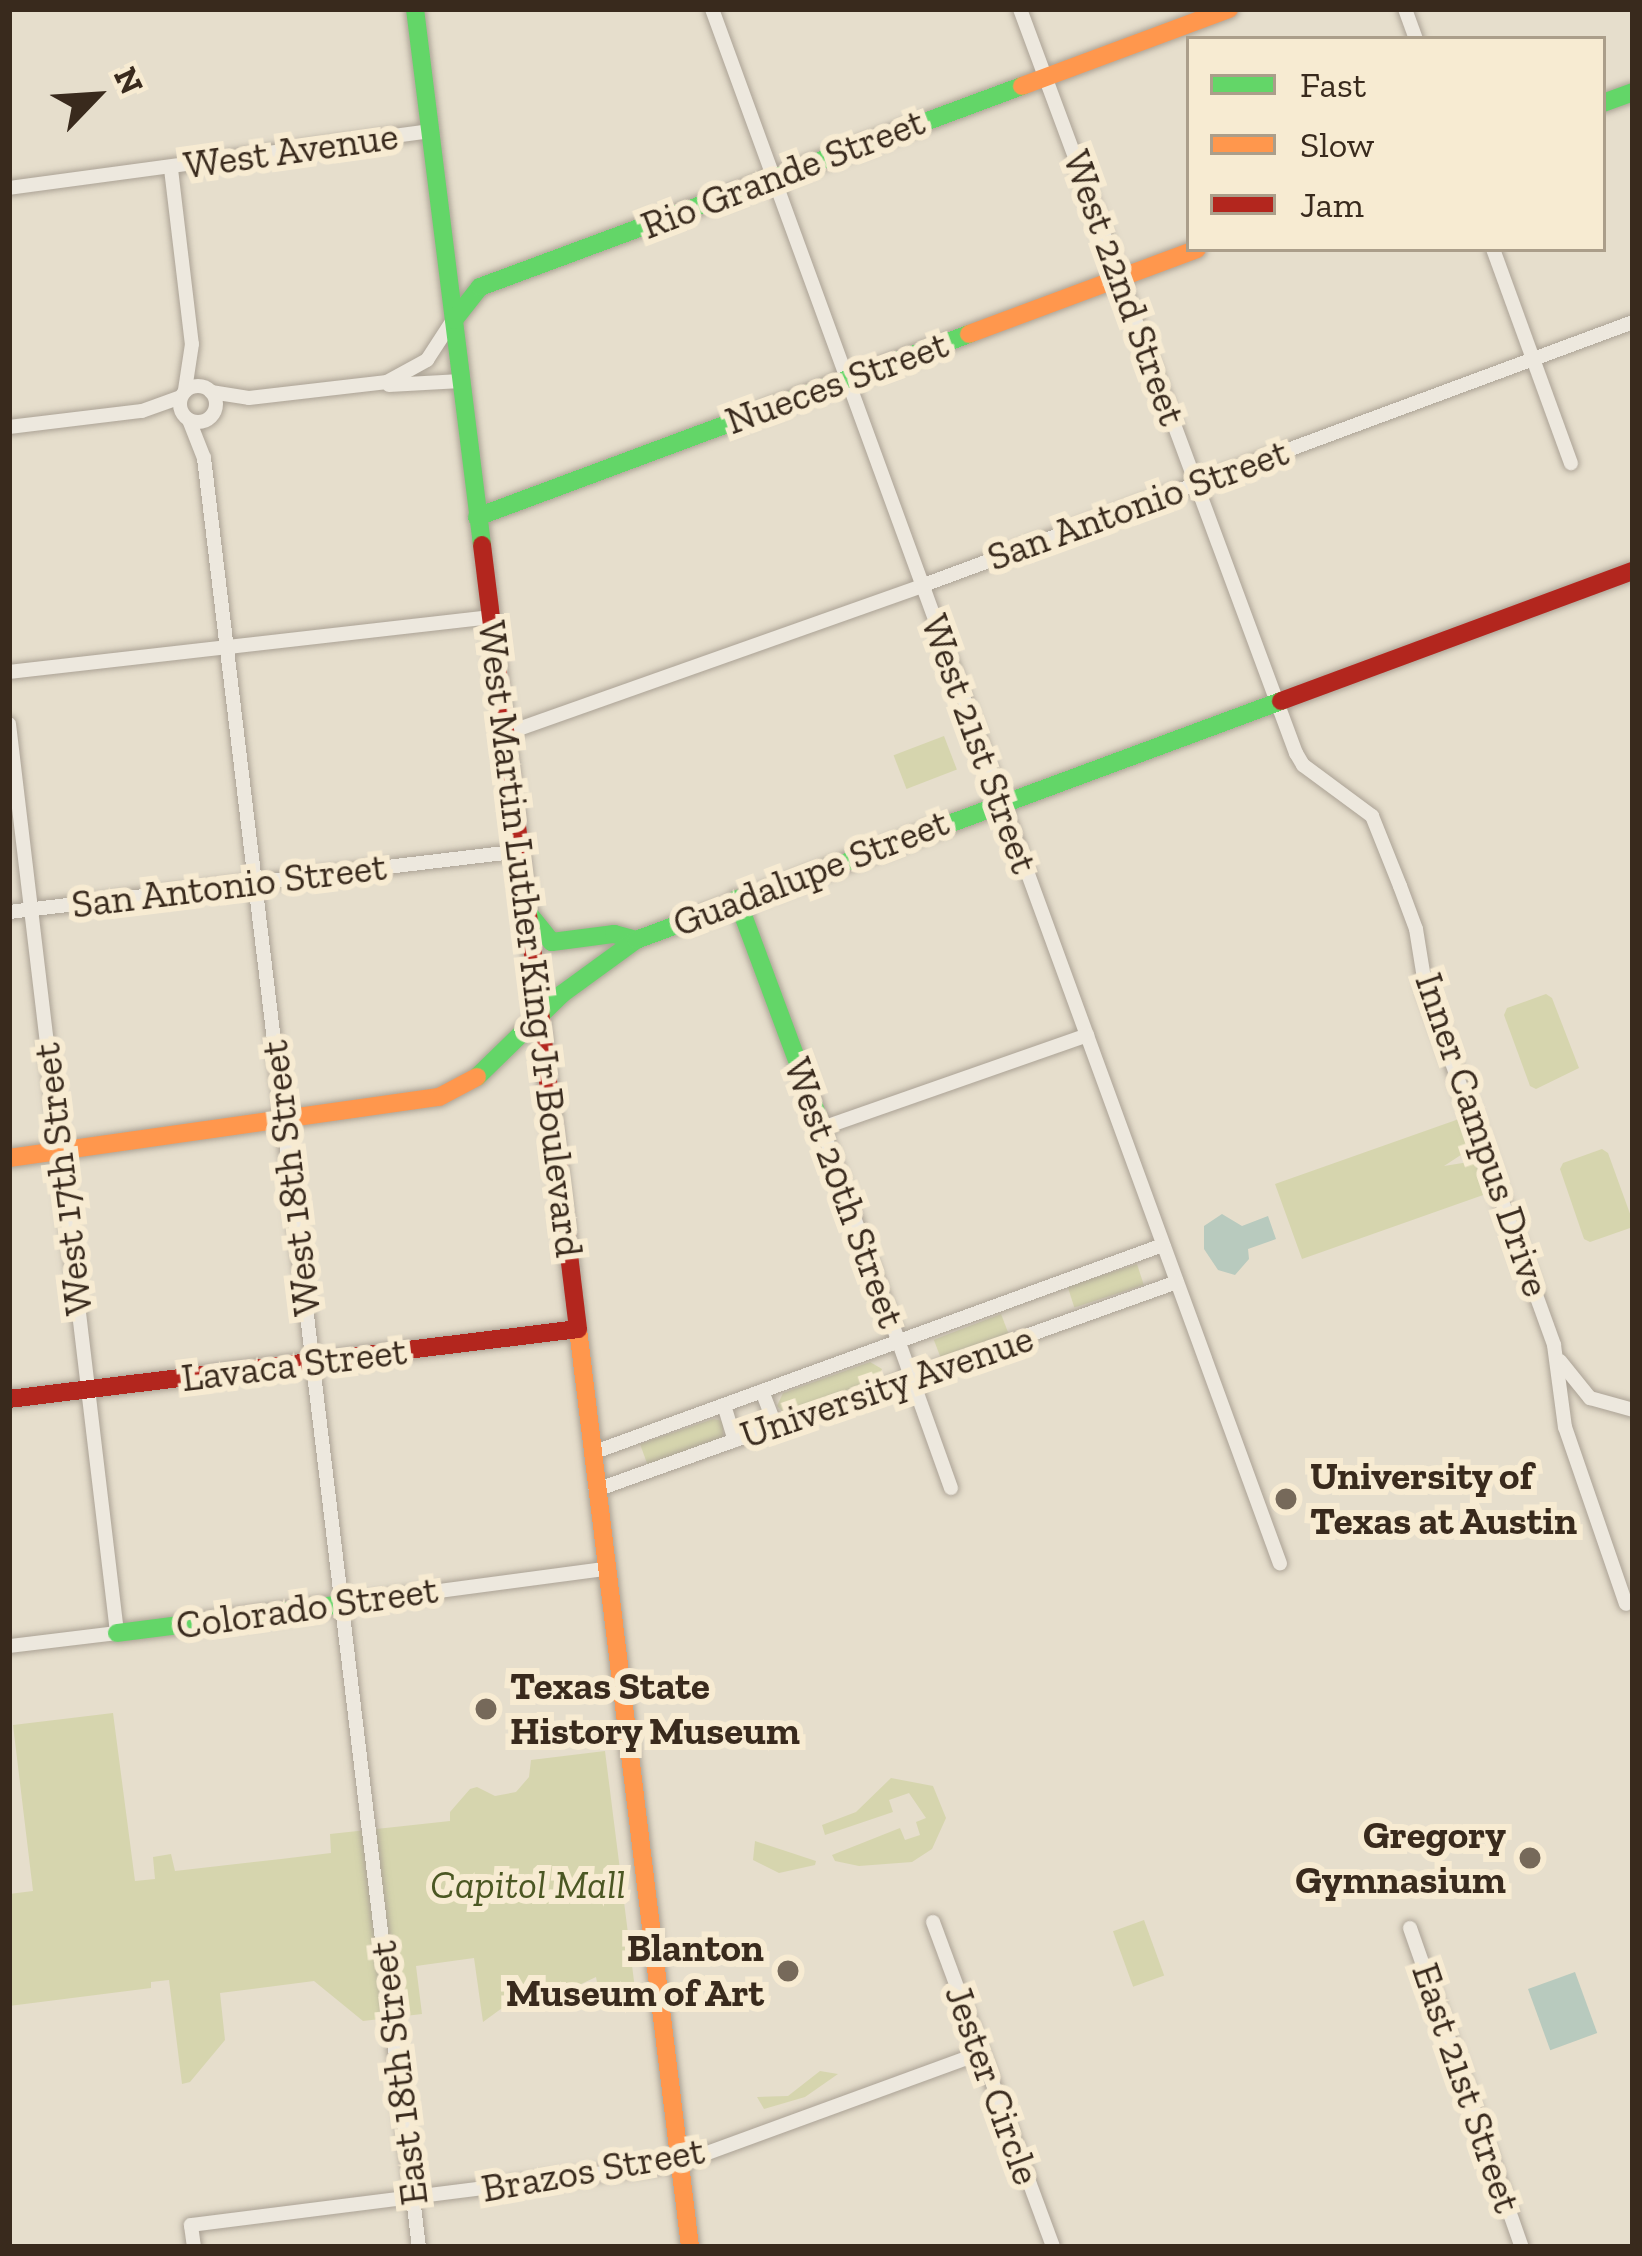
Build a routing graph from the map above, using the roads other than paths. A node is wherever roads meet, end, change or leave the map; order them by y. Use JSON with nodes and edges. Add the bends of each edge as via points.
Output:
{"nodes":[{"id":1,"x":415,"y":9,"type":"edge"},
{"id":2,"x":712,"y":9,"type":"edge"},
{"id":3,"x":1020,"y":9,"type":"edge"},
{"id":4,"x":1229,"y":9,"type":"edge"},
{"id":5,"x":1044,"y":75,"type":"junction"},
{"id":6,"x":431,"y":130,"type":"junction"},
{"id":7,"x":171,"y":170,"type":"junction"},
{"id":8,"x":775,"y":179,"type":"junction"},
{"id":9,"x":9,"y":188,"type":"edge"},
{"id":10,"x":1189,"y":252,"type":"edge"},
{"id":11,"x":1494,"y":252,"type":"edge"},
{"id":12,"x":1121,"y":277,"type":"junction"},
{"id":13,"x":454,"y":320,"type":"junction"},
{"id":14,"x":1633,"y":322,"type":"edge"},
{"id":15,"x":192,"y":344,"type":"junction"},
{"id":16,"x":1532,"y":358,"type":"junction"},
{"id":17,"x":845,"y":380,"type":"junction"},
{"id":18,"x":461,"y":381,"type":"junction"},
{"id":19,"x":372,"y":385,"type":"junction"},
{"id":20,"x":210,"y":390,"type":"junction"},
{"id":21,"x":183,"y":394,"type":"junction"},
{"id":22,"x":249,"y":398,"type":"junction"},
{"id":23,"x":142,"y":411,"type":"junction"},
{"id":24,"x":212,"y":416,"type":"junction"},
{"id":25,"x":186,"y":418,"type":"junction"},
{"id":26,"x":9,"y":428,"type":"edge"},
{"id":27,"x":204,"y":458,"type":"junction"},
{"id":28,"x":1571,"y":463,"type":"dead end"},
{"id":29,"x":1196,"y":484,"type":"junction"},
{"id":30,"x":477,"y":517,"type":"junction"},
{"id":31,"x":1633,"y":571,"type":"edge"},
{"id":32,"x":921,"y":586,"type":"junction"},
{"id":33,"x":490,"y":617,"type":"junction"},
{"id":34,"x":227,"y":647,"type":"junction"},
{"id":35,"x":9,"y":672,"type":"edge"},
{"id":36,"x":1276,"y":703,"type":"junction"},
{"id":37,"x":9,"y":724,"type":"edge"},
{"id":38,"x":507,"y":733,"type":"junction"},
{"id":39,"x":1001,"y":802,"type":"junction"},
{"id":40,"x":521,"y":851,"type":"junction"},
{"id":41,"x":255,"y":882,"type":"junction"},
{"id":42,"x":737,"y":899,"type":"junction"},
{"id":43,"x":30,"y":910,"type":"junction"},
{"id":44,"x":9,"y":912,"type":"edge"},
{"id":45,"x":529,"y":914,"type":"junction"},
{"id":46,"x":636,"y":940,"type":"junction"},
{"id":47,"x":541,"y":1021,"type":"junction"},
{"id":48,"x":1087,"y":1035,"type":"junction"},
{"id":49,"x":284,"y":1121,"type":"junction"},
{"id":50,"x":821,"y":1128,"type":"junction"},
{"id":51,"x":59,"y":1151,"type":"junction"},
{"id":52,"x":9,"y":1157,"type":"edge"},
{"id":53,"x":1163,"y":1245,"type":"junction"},
{"id":54,"x":1177,"y":1282,"type":"junction"},
{"id":55,"x":578,"y":1329,"type":"junction"},
{"id":56,"x":898,"y":1341,"type":"junction"},
{"id":57,"x":1554,"y":1345,"type":"junction"},
{"id":58,"x":313,"y":1363,"type":"junction"},
{"id":59,"x":911,"y":1379,"type":"junction"},
{"id":60,"x":89,"y":1388,"type":"junction"},
{"id":61,"x":762,"y":1391,"type":"junction"},
{"id":62,"x":9,"y":1399,"type":"edge"},
{"id":63,"x":724,"y":1405,"type":"junction"},
{"id":64,"x":1633,"y":1410,"type":"edge"},
{"id":65,"x":775,"y":1425,"type":"junction"},
{"id":66,"x":735,"y":1440,"type":"junction"},
{"id":67,"x":592,"y":1453,"type":"junction"},
{"id":68,"x":951,"y":1488,"type":"dead end"},
{"id":69,"x":596,"y":1490,"type":"junction"},
{"id":70,"x":1280,"y":1564,"type":"dead end"},
{"id":71,"x":605,"y":1569,"type":"junction"},
{"id":72,"x":342,"y":1604,"type":"junction"},
{"id":73,"x":1626,"y":1604,"type":"dead end"},
{"id":74,"x":117,"y":1633,"type":"junction"},
{"id":75,"x":9,"y":1646,"type":"edge"},
{"id":76,"x":378,"y":1899,"type":"joint"},
{"id":77,"x":933,"y":1922,"type":"dead end"},
{"id":78,"x":1410,"y":1928,"type":"dead end"},
{"id":79,"x":981,"y":2053,"type":"junction"},
{"id":80,"x":680,"y":2163,"type":"junction"},
{"id":81,"x":413,"y":2200,"type":"junction"},
{"id":82,"x":194,"y":2247,"type":"edge"},
{"id":83,"x":419,"y":2247,"type":"edge"},
{"id":84,"x":690,"y":2247,"type":"edge"},
{"id":85,"x":1052,"y":2247,"type":"edge"},
{"id":86,"x":1522,"y":2247,"type":"edge"}],
"edges":[{"from":1,"to":6,"type":"main road","name":"West Martin Luther King Jr Boulevard"},
{"from":2,"to":8,"type":"street","name":"West 21st Street"},
{"from":3,"to":5,"type":"street","name":"West 22nd Street"},
{"from":4,"to":5,"type":"main road","name":"Rio Grande Street"},
{"from":5,"to":8,"type":"main road","name":"Rio Grande Street"},
{"from":5,"to":12,"type":"street","name":"West 22nd Street"},
{"from":6,"to":7,"type":"street","name":"West Avenue"},
{"from":6,"to":13,"type":"main road","name":"West Martin Luther King Jr Boulevard"},
{"from":7,"to":9,"type":"street","name":"West Avenue"},
{"from":7,"to":15,"type":"street"},
{"from":8,"to":13,"type":"main road","name":"Rio Grande Street","via":[[480,287]]},
{"from":8,"to":17,"type":"street","name":"West 21st Street"},
{"from":10,"to":12,"type":"main road","name":"Nueces Street"},
{"from":11,"to":16,"type":"street"},
{"from":12,"to":17,"type":"main road","name":"Nueces Street"},
{"from":12,"to":29,"type":"street","name":"West 22nd Street"},
{"from":13,"to":18,"type":"main road","name":"West Martin Luther King Jr Boulevard"},
{"from":13,"to":19,"type":"street","name":"Rio Grande Street","via":[[421,365]]},
{"from":14,"to":16,"type":"street","name":"San Antonio Street"},
{"from":15,"to":20,"type":"street"},
{"from":15,"to":21,"type":"street"},
{"from":16,"to":28,"type":"street"},
{"from":16,"to":29,"type":"street","name":"San Antonio Street"},
{"from":17,"to":30,"type":"main road","name":"Nueces Street"},
{"from":17,"to":32,"type":"street","name":"West 21st Street"},
{"from":18,"to":19,"type":"street","name":"Rio Grande Street"},
{"from":18,"to":30,"type":"main road","name":"West Martin Luther King Jr Boulevard"},
{"from":19,"to":22,"type":"street","name":"Rio Grande Street"},
{"from":20,"to":21,"type":"street","name":"Rio Grande Street"},
{"from":20,"to":22,"type":"street","name":"Rio Grande Street"},
{"from":20,"to":24,"type":"street","name":"West 18th Street"},
{"from":21,"to":23,"type":"street"},
{"from":21,"to":25,"type":"street","name":"West 18th Street"},
{"from":22,"to":24,"type":"street","name":"Rio Grande Street"},
{"from":23,"to":25,"type":"street"},
{"from":23,"to":26,"type":"street"},
{"from":24,"to":25,"type":"street","name":"Rio Grande Street"},
{"from":24,"to":27,"type":"street","name":"West 18th Street"},
{"from":25,"to":27,"type":"street","name":"West 18th Street"},
{"from":27,"to":34,"type":"street","name":"West 18th Street"},
{"from":29,"to":32,"type":"street","name":"San Antonio Street"},
{"from":29,"to":36,"type":"street","name":"West 22nd Street"},
{"from":30,"to":33,"type":"main road","name":"West Martin Luther King Jr Boulevard"},
{"from":31,"to":36,"type":"main road","name":"Guadalupe Street"},
{"from":32,"to":38,"type":"street","name":"San Antonio Street"},
{"from":32,"to":39,"type":"street","name":"West 21st Street"},
{"from":33,"to":34,"type":"street"},
{"from":33,"to":38,"type":"main road","name":"West Martin Luther King Jr Boulevard"},
{"from":34,"to":35,"type":"street"},
{"from":34,"to":41,"type":"street","name":"West 18th Street"},
{"from":36,"to":39,"type":"main road","name":"Guadalupe Street"},
{"from":36,"to":57,"type":"street","name":"Inner Campus Drive","via":[[1303,765],[1376,824],[1416,929],[1426,991]]},
{"from":37,"to":43,"type":"street","name":"West 17th Street"},
{"from":38,"to":40,"type":"main road","name":"West Martin Luther King Jr Boulevard"},
{"from":39,"to":42,"type":"main road","name":"Guadalupe Street"},
{"from":39,"to":48,"type":"street","name":"West 21st Street"},
{"from":40,"to":41,"type":"street","name":"San Antonio Street"},
{"from":40,"to":45,"type":"main road","name":"West Martin Luther King Jr Boulevard"},
{"from":41,"to":43,"type":"street","name":"San Antonio Street"},
{"from":41,"to":49,"type":"street","name":"West 18th Street"},
{"from":42,"to":46,"type":"main road","name":"Guadalupe Street"},
{"from":42,"to":50,"type":"main road","name":"West 20th Street"},
{"from":43,"to":44,"type":"street","name":"San Antonio Street"},
{"from":43,"to":51,"type":"street","name":"West 17th Street"},
{"from":45,"to":46,"type":"main road","via":[[552,943],[614,934]]},
{"from":45,"to":47,"type":"main road","name":"West Martin Luther King Jr Boulevard"},
{"from":46,"to":47,"type":"main road","name":"Guadalupe Street","via":[[596,964]]},
{"from":47,"to":49,"type":"main road","name":"Guadalupe Street","via":[[488,1072],[439,1097]]},
{"from":47,"to":55,"type":"main road","name":"West Martin Luther King Jr Boulevard"},
{"from":48,"to":50,"type":"street"},
{"from":48,"to":53,"type":"street","name":"West 21st Street"},
{"from":49,"to":51,"type":"main road","name":"Guadalupe Street"},
{"from":49,"to":58,"type":"street","name":"West 18th Street"},
{"from":50,"to":56,"type":"street","name":"West 20th Street"},
{"from":51,"to":52,"type":"main road","name":"Guadalupe Street"},
{"from":51,"to":60,"type":"street","name":"West 17th Street"},
{"from":53,"to":54,"type":"street","name":"West 21st Street"},
{"from":53,"to":56,"type":"street","name":"University Avenue"},
{"from":54,"to":59,"type":"street","name":"University Avenue"},
{"from":54,"to":70,"type":"street","name":"West 21st Street"},
{"from":55,"to":58,"type":"main road","name":"Lavaca Street"},
{"from":55,"to":67,"type":"main road","name":"West Martin Luther King Jr Boulevard"},
{"from":56,"to":59,"type":"street","name":"West 20th Street"},
{"from":56,"to":61,"type":"street","name":"University Avenue"},
{"from":57,"to":64,"type":"street","via":[[1590,1398]]},
{"from":57,"to":73,"type":"street","name":"Inner Campus Drive","via":[[1564,1426]]},
{"from":58,"to":60,"type":"main road","name":"Lavaca Street"},
{"from":58,"to":72,"type":"street","name":"West 18th Street"},
{"from":59,"to":65,"type":"street","name":"University Avenue"},
{"from":59,"to":68,"type":"street","name":"West 20th Street"},
{"from":60,"to":62,"type":"main road","name":"Lavaca Street"},
{"from":60,"to":74,"type":"street","name":"West 17th Street"},
{"from":61,"to":63,"type":"street","name":"University Avenue"},
{"from":61,"to":65,"type":"street"},
{"from":63,"to":66,"type":"street"},
{"from":63,"to":67,"type":"street","name":"University Avenue"},
{"from":65,"to":66,"type":"street","name":"University Avenue"},
{"from":66,"to":69,"type":"street","name":"University Avenue"},
{"from":67,"to":69,"type":"main road","name":"West Martin Luther King Jr Boulevard"},
{"from":69,"to":71,"type":"main road","name":"West Martin Luther King Jr Boulevard"},
{"from":71,"to":72,"type":"street","name":"Colorado Street"},
{"from":71,"to":80,"type":"main road","name":"West Martin Luther King Jr Boulevard"},
{"from":72,"to":74,"type":"main road","name":"Colorado Street"},
{"from":72,"to":76,"type":"street","name":"West 18th Street"},
{"from":74,"to":75,"type":"street","name":"Colorado Street"},
{"from":76,"to":81,"type":"street","name":"East 18th Street"},
{"from":77,"to":79,"type":"street","name":"Jester Circle"},
{"from":78,"to":86,"type":"street","name":"East 21st Street"},
{"from":79,"to":80,"type":"street","name":"Brazos Street"},
{"from":79,"to":85,"type":"street","name":"Jester Circle"},
{"from":80,"to":81,"type":"street","name":"Brazos Street"},
{"from":80,"to":84,"type":"main road","name":"West Martin Luther King Jr Boulevard"},
{"from":81,"to":82,"type":"street","name":"Brazos Street","via":[[191,2224]]},
{"from":81,"to":83,"type":"street","name":"East 18th Street"}]}
